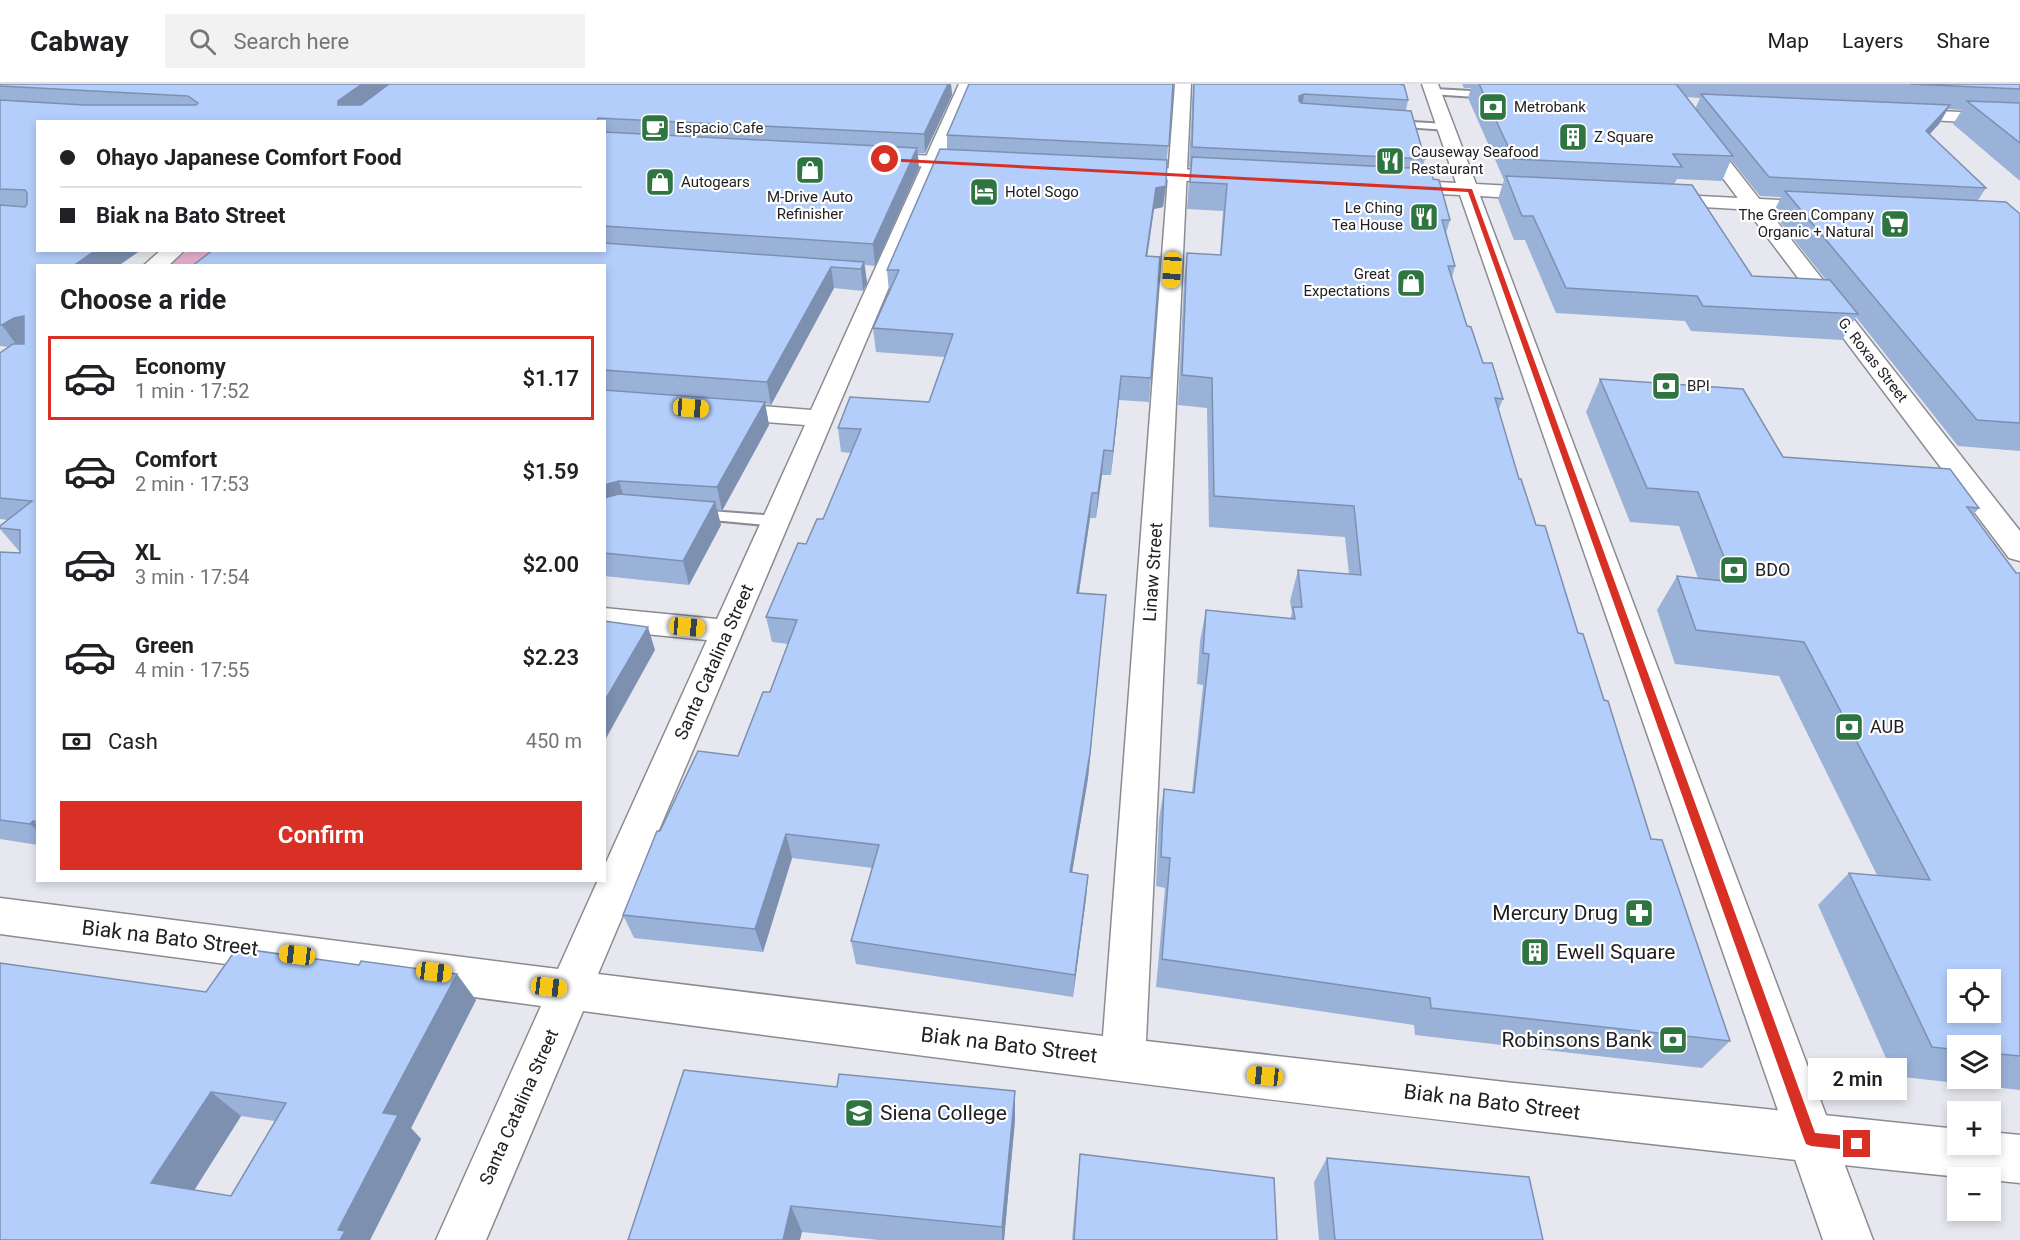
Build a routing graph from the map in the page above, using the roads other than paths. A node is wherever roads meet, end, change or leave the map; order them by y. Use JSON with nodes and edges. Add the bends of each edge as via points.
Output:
{"nodes":[{"id":1,"x":1183,"y":84,"type":"edge"},
{"id":2,"x":1660,"y":84,"type":"edge"},
{"id":3,"x":966,"y":86,"type":"edge"},
{"id":4,"x":944,"y":87,"type":"edge"},
{"id":5,"x":1433,"y":91,"type":"edge"},
{"id":6,"x":1500,"y":95,"type":"edge"},
{"id":7,"x":1461,"y":98,"type":"dead end"},
{"id":8,"x":1885,"y":114,"type":"edge"},
{"id":9,"x":2020,"y":120,"type":"edge"},
{"id":10,"x":1379,"y":123,"type":"edge"},
{"id":11,"x":1447,"y":127,"type":"junction"},
{"id":12,"x":850,"y":157,"type":"edge"},
{"id":13,"x":932,"y":162,"type":"junction"},
{"id":14,"x":1002,"y":165,"type":"edge"},
{"id":15,"x":1107,"y":171,"type":"edge"},
{"id":16,"x":1178,"y":175,"type":"junction"},
{"id":17,"x":1259,"y":179,"type":"edge"},
{"id":18,"x":1376,"y":185,"type":"edge"},
{"id":19,"x":1470,"y":190,"type":"junction"},
{"id":20,"x":1564,"y":195,"type":"edge"},
{"id":21,"x":1635,"y":199,"type":"edge"},
{"id":22,"x":1753,"y":205,"type":"junction"},
{"id":23,"x":1837,"y":209,"type":"edge"},
{"id":24,"x":172,"y":252,"type":"edge"},
{"id":25,"x":156,"y":264,"type":"edge"},
{"id":26,"x":695,"y":409,"type":"edge"},
{"id":27,"x":820,"y":418,"type":"junction"},
{"id":28,"x":680,"y":514,"type":"edge"},
{"id":29,"x":776,"y":521,"type":"junction"},
{"id":30,"x":2020,"y":551,"type":"edge"},
{"id":31,"x":606,"y":619,"type":"edge"},
{"id":32,"x":728,"y":631,"type":"junction"},
{"id":33,"x":0,"y":916,"type":"edge"},
{"id":34,"x":572,"y":990,"type":"junction"},
{"id":35,"x":1123,"y":1060,"type":"junction"},
{"id":36,"x":1811,"y":1139,"type":"junction"},
{"id":37,"x":2020,"y":1159,"type":"edge"},
{"id":38,"x":461,"y":1240,"type":"edge"},
{"id":39,"x":1848,"y":1240,"type":"edge"}],
"edges":[{"from":1,"to":16,"type":"street","name":"Linaw Street"},
{"from":2,"to":22,"type":"street","name":"G. Roxas Street","via":[[1686,105]]},
{"from":3,"to":4,"type":"street"},
{"from":3,"to":13,"type":"street","name":"Santa Catalina Street"},
{"from":5,"to":6,"type":"lane"},
{"from":5,"to":7,"type":"lane"},
{"from":5,"to":11,"type":"street"},
{"from":8,"to":9,"type":"street"},
{"from":10,"to":11,"type":"lane"},
{"from":11,"to":19,"type":"street"},
{"from":12,"to":13,"type":"street"},
{"from":13,"to":14,"type":"street"},
{"from":13,"to":27,"type":"street","name":"Santa Catalina Street","via":[[931,182],[871,274]]},
{"from":15,"to":16,"type":"street"},
{"from":16,"to":17,"type":"street"},
{"from":16,"to":35,"type":"street","name":"Linaw Street"},
{"from":18,"to":19,"type":"street"},
{"from":19,"to":20,"type":"street"},
{"from":19,"to":36,"type":"street"},
{"from":21,"to":22,"type":"street"},
{"from":22,"to":23,"type":"street"},
{"from":22,"to":30,"type":"street","name":"G. Roxas Street"},
{"from":24,"to":25,"type":"street"},
{"from":26,"to":27,"type":"street"},
{"from":27,"to":29,"type":"street","name":"Santa Catalina Street"},
{"from":28,"to":29,"type":"lane"},
{"from":29,"to":32,"type":"street","name":"Santa Catalina Street"},
{"from":31,"to":32,"type":"street"},
{"from":32,"to":34,"type":"street","name":"Santa Catalina Street"},
{"from":33,"to":34,"type":"street","name":"Biak na Bato Street"},
{"from":34,"to":35,"type":"street","name":"Biak na Bato Street"},
{"from":34,"to":38,"type":"street","name":"Santa Catalina Street"},
{"from":35,"to":36,"type":"street","name":"Biak na Bato Street"},
{"from":36,"to":37,"type":"street","name":"Biak na Bato Street"},
{"from":36,"to":39,"type":"street"}]}
